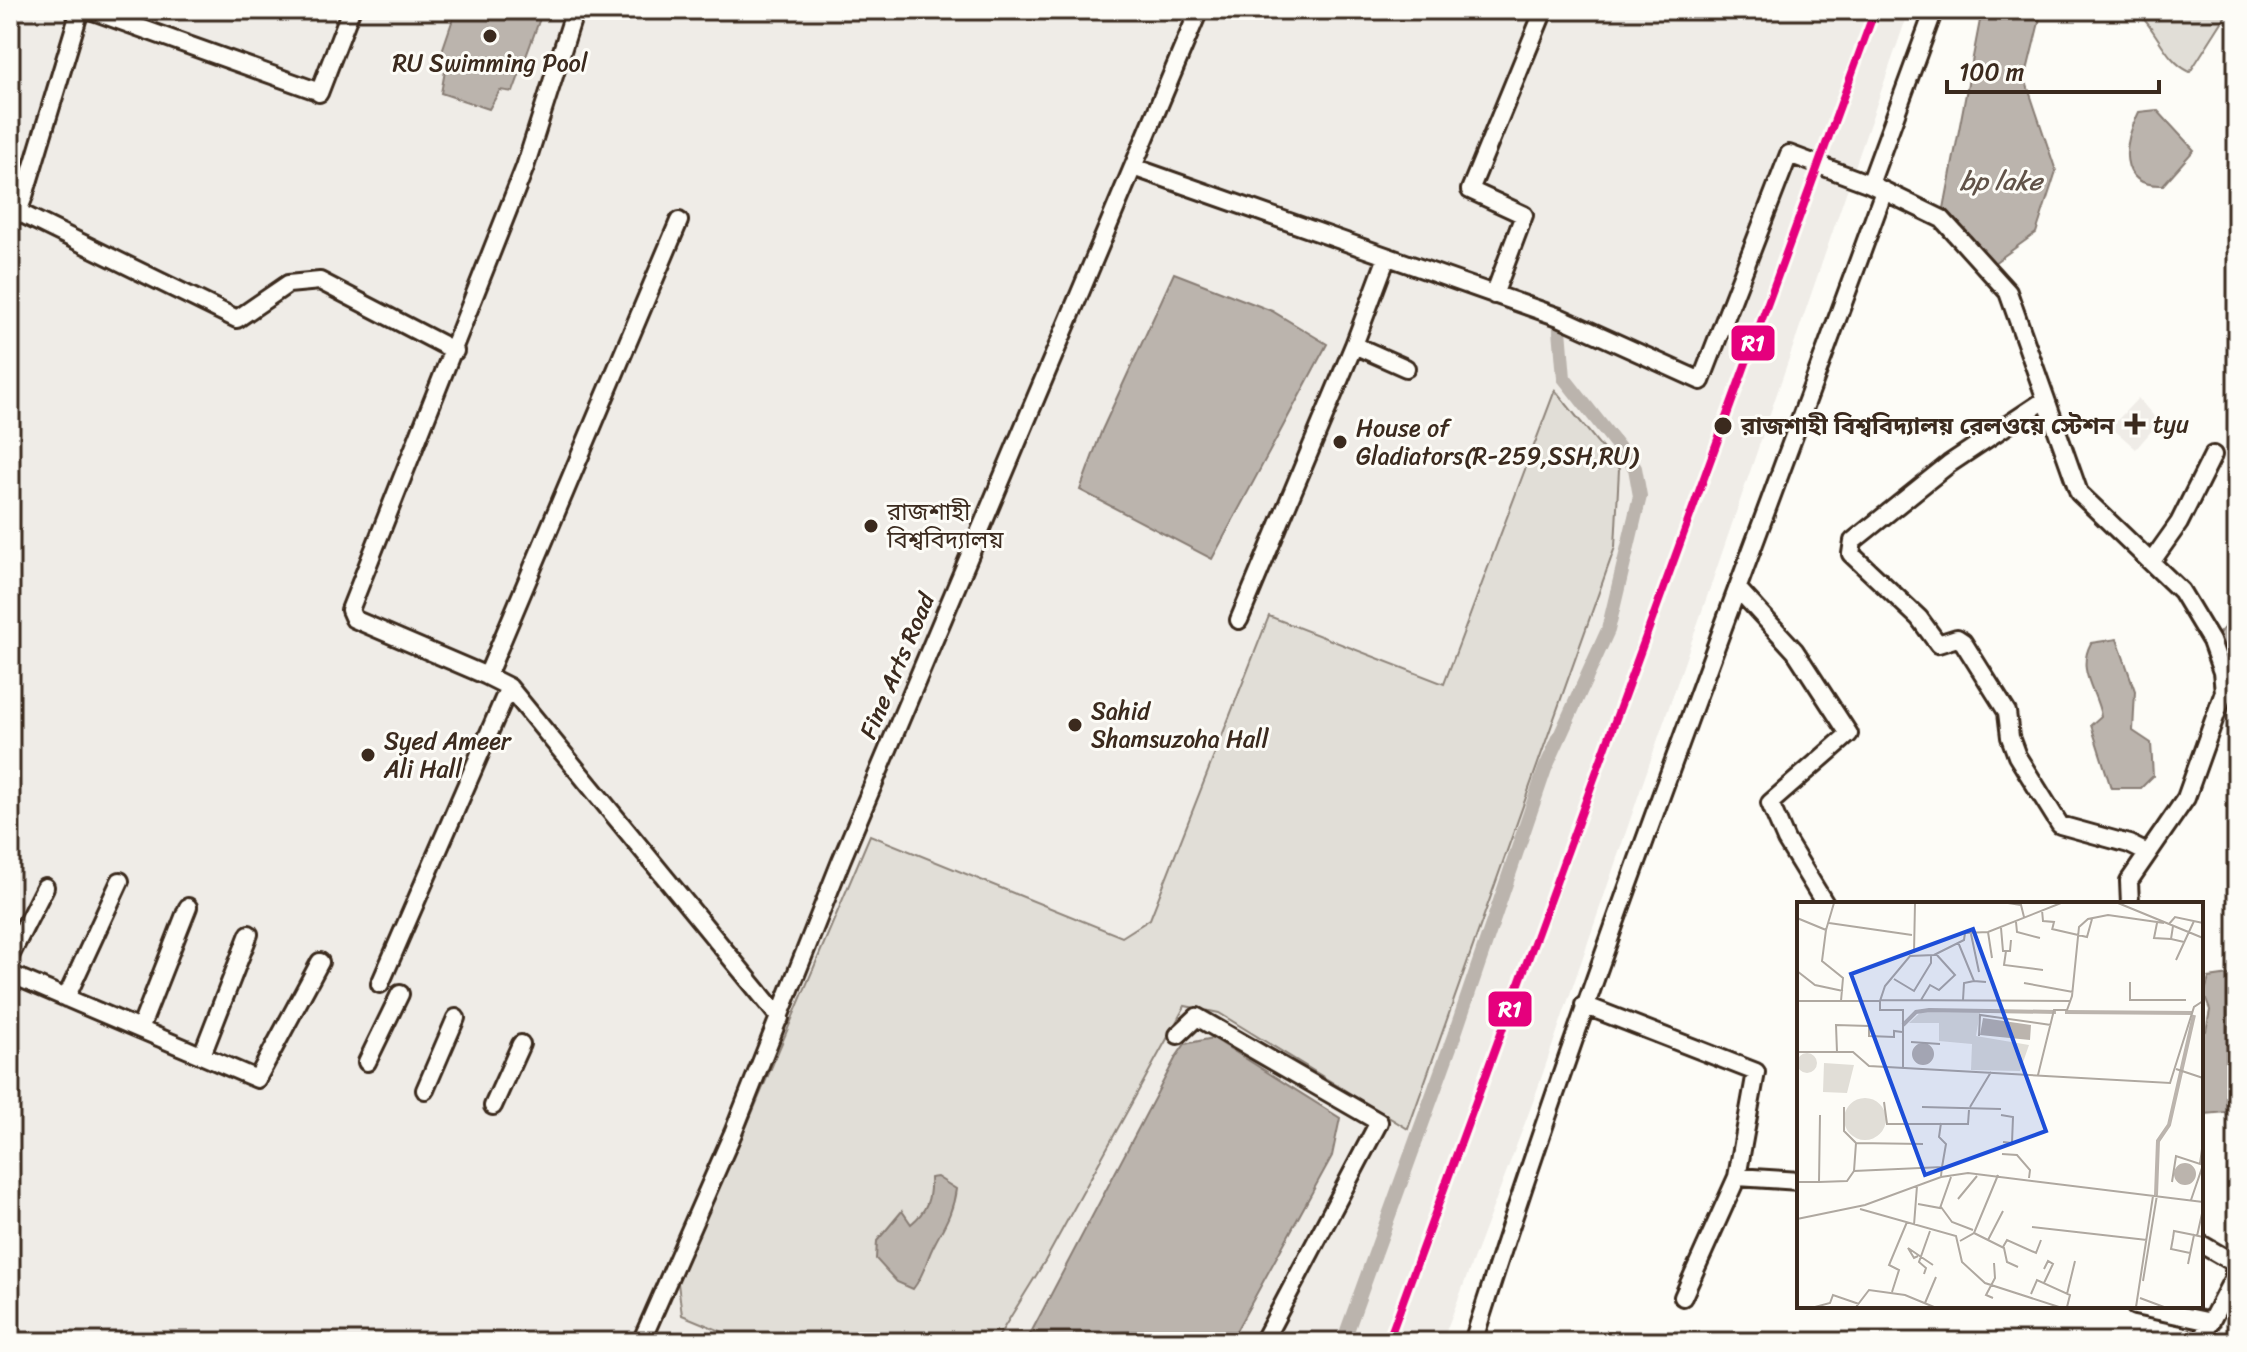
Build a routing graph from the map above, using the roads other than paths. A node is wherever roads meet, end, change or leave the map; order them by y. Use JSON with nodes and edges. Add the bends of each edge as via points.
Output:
{"nodes":[{"id":1,"x":80,"y":10,"type":"edge"},
{"id":2,"x":90,"y":10,"type":"edge"},
{"id":3,"x":351,"y":10,"type":"edge"},
{"id":4,"x":575,"y":10,"type":"edge"},
{"id":5,"x":1199,"y":10,"type":"edge"},
{"id":6,"x":1544,"y":10,"type":"edge"},
{"id":7,"x":1934,"y":10,"type":"edge"},
{"id":8,"x":1133,"y":167,"type":"junction"},
{"id":9,"x":1877,"y":187,"type":"junction"},
{"id":10,"x":17,"y":193,"type":"edge"},
{"id":11,"x":679,"y":221,"type":"dead end"},
{"id":12,"x":1387,"y":257,"type":"junction"},
{"id":13,"x":1494,"y":295,"type":"junction"},
{"id":14,"x":1354,"y":345,"type":"junction"},
{"id":15,"x":455,"y":351,"type":"junction"},
{"id":16,"x":1406,"y":368,"type":"dead end"},
{"id":17,"x":2045,"y":400,"type":"junction"},
{"id":18,"x":2213,"y":455,"type":"dead end"},
{"id":19,"x":2152,"y":561,"type":"junction"},
{"id":20,"x":1739,"y":590,"type":"junction"},
{"id":21,"x":1239,"y":620,"type":"dead end"},
{"id":22,"x":487,"y":676,"type":"junction"},
{"id":23,"x":509,"y":687,"type":"junction"},
{"id":24,"x":2230,"y":694,"type":"edge"},
{"id":25,"x":2147,"y":853,"type":"junction"},
{"id":26,"x":120,"y":881,"type":"dead end"},
{"id":27,"x":45,"y":887,"type":"dead end"},
{"id":28,"x":1824,"y":902,"type":"edge"},
{"id":29,"x":2130,"y":902,"type":"edge"},
{"id":30,"x":188,"y":907,"type":"dead end"},
{"id":31,"x":249,"y":934,"type":"dead end"},
{"id":32,"x":10,"y":956,"type":"edge"},
{"id":33,"x":320,"y":962,"type":"dead end"},
{"id":34,"x":10,"y":974,"type":"edge"},
{"id":35,"x":380,"y":984,"type":"dead end"},
{"id":36,"x":400,"y":994,"type":"dead end"},
{"id":37,"x":66,"y":998,"type":"junction"},
{"id":38,"x":1584,"y":1005,"type":"junction"},
{"id":39,"x":456,"y":1018,"type":"dead end"},
{"id":40,"x":780,"y":1018,"type":"junction"},
{"id":41,"x":140,"y":1029,"type":"junction"},
{"id":42,"x":1178,"y":1035,"type":"dead end"},
{"id":43,"x":521,"y":1044,"type":"dead end"},
{"id":44,"x":202,"y":1055,"type":"junction"},
{"id":45,"x":367,"y":1062,"type":"dead end"},
{"id":46,"x":425,"y":1090,"type":"dead end"},
{"id":47,"x":493,"y":1106,"type":"dead end"},
{"id":48,"x":1737,"y":1177,"type":"junction"},
{"id":49,"x":1797,"y":1181,"type":"edge"},
{"id":50,"x":2203,"y":1245,"type":"edge"},
{"id":51,"x":1683,"y":1297,"type":"dead end"},
{"id":52,"x":2144,"y":1308,"type":"edge"},
{"id":53,"x":2211,"y":1322,"type":"junction"},
{"id":54,"x":641,"y":1342,"type":"edge"},
{"id":55,"x":1263,"y":1342,"type":"edge"},
{"id":56,"x":1473,"y":1342,"type":"edge"},
{"id":57,"x":2200,"y":1342,"type":"edge"}],
"edges":[{"from":1,"to":10,"type":"street"},
{"from":2,"to":3,"type":"street","via":[[316,92]]},
{"from":4,"to":15,"type":"street","via":[[525,167]]},
{"from":5,"to":8,"type":"street","name":"Fine Arts Road"},
{"from":6,"to":13,"type":"street","via":[[1470,190],[1524,215]]},
{"from":7,"to":9,"type":"street"},
{"from":8,"to":12,"type":"street"},
{"from":8,"to":40,"type":"street","name":"Fine Arts Road"},
{"from":9,"to":13,"type":"street","via":[[1789,154],[1701,381],[1559,317]]},
{"from":9,"to":17,"type":"street","via":[[1942,219],[2008,292]]},
{"from":9,"to":20,"type":"street"},
{"from":10,"to":15,"type":"street","via":[[18,212],[237,319],[288,284],[320,281]]},
{"from":11,"to":22,"type":"street"},
{"from":12,"to":13,"type":"street"},
{"from":12,"to":14,"type":"street"},
{"from":14,"to":16,"type":"street"},
{"from":14,"to":21,"type":"street"},
{"from":15,"to":22,"type":"street","via":[[350,615]]},
{"from":17,"to":19,"type":"street","via":[[2079,493]]},
{"from":17,"to":25,"type":"street","via":[[1949,464],[1853,541],[1851,554],[1919,618],[1938,644],[1957,638],[1963,642],[2007,712],[2017,756],[2060,825]]},
{"from":18,"to":19,"type":"street","via":[[2179,523]]},
{"from":19,"to":24,"type":"street","via":[[2181,591],[2211,641]]},
{"from":20,"to":28,"type":"street","via":[[1795,651],[1849,734],[1770,803]]},
{"from":20,"to":38,"type":"street"},
{"from":22,"to":23,"type":"street"},
{"from":23,"to":35,"type":"street"},
{"from":23,"to":40,"type":"street"},
{"from":24,"to":25,"type":"street","via":[[2186,798]]},
{"from":25,"to":29,"type":"street","via":[[2129,881]]},
{"from":26,"to":37,"type":"street"},
{"from":27,"to":32,"type":"street"},
{"from":30,"to":41,"type":"street"},
{"from":31,"to":44,"type":"street"},
{"from":33,"to":44,"type":"street","via":[[257,1079]]},
{"from":34,"to":37,"type":"street"},
{"from":36,"to":45,"type":"street"},
{"from":37,"to":41,"type":"street"},
{"from":38,"to":48,"type":"street","via":[[1756,1072]]},
{"from":38,"to":56,"type":"street"},
{"from":39,"to":46,"type":"street"},
{"from":40,"to":54,"type":"street","name":"Fine Arts Road"},
{"from":41,"to":44,"type":"street"},
{"from":42,"to":55,"type":"street","via":[[1197,1017],[1379,1122]]},
{"from":43,"to":47,"type":"street"},
{"from":48,"to":49,"type":"street"},
{"from":48,"to":51,"type":"street"},
{"from":50,"to":53,"type":"street","via":[[2234,1263],[2234,1277]]},
{"from":52,"to":53,"type":"street"},
{"from":53,"to":57,"type":"street"}]}
